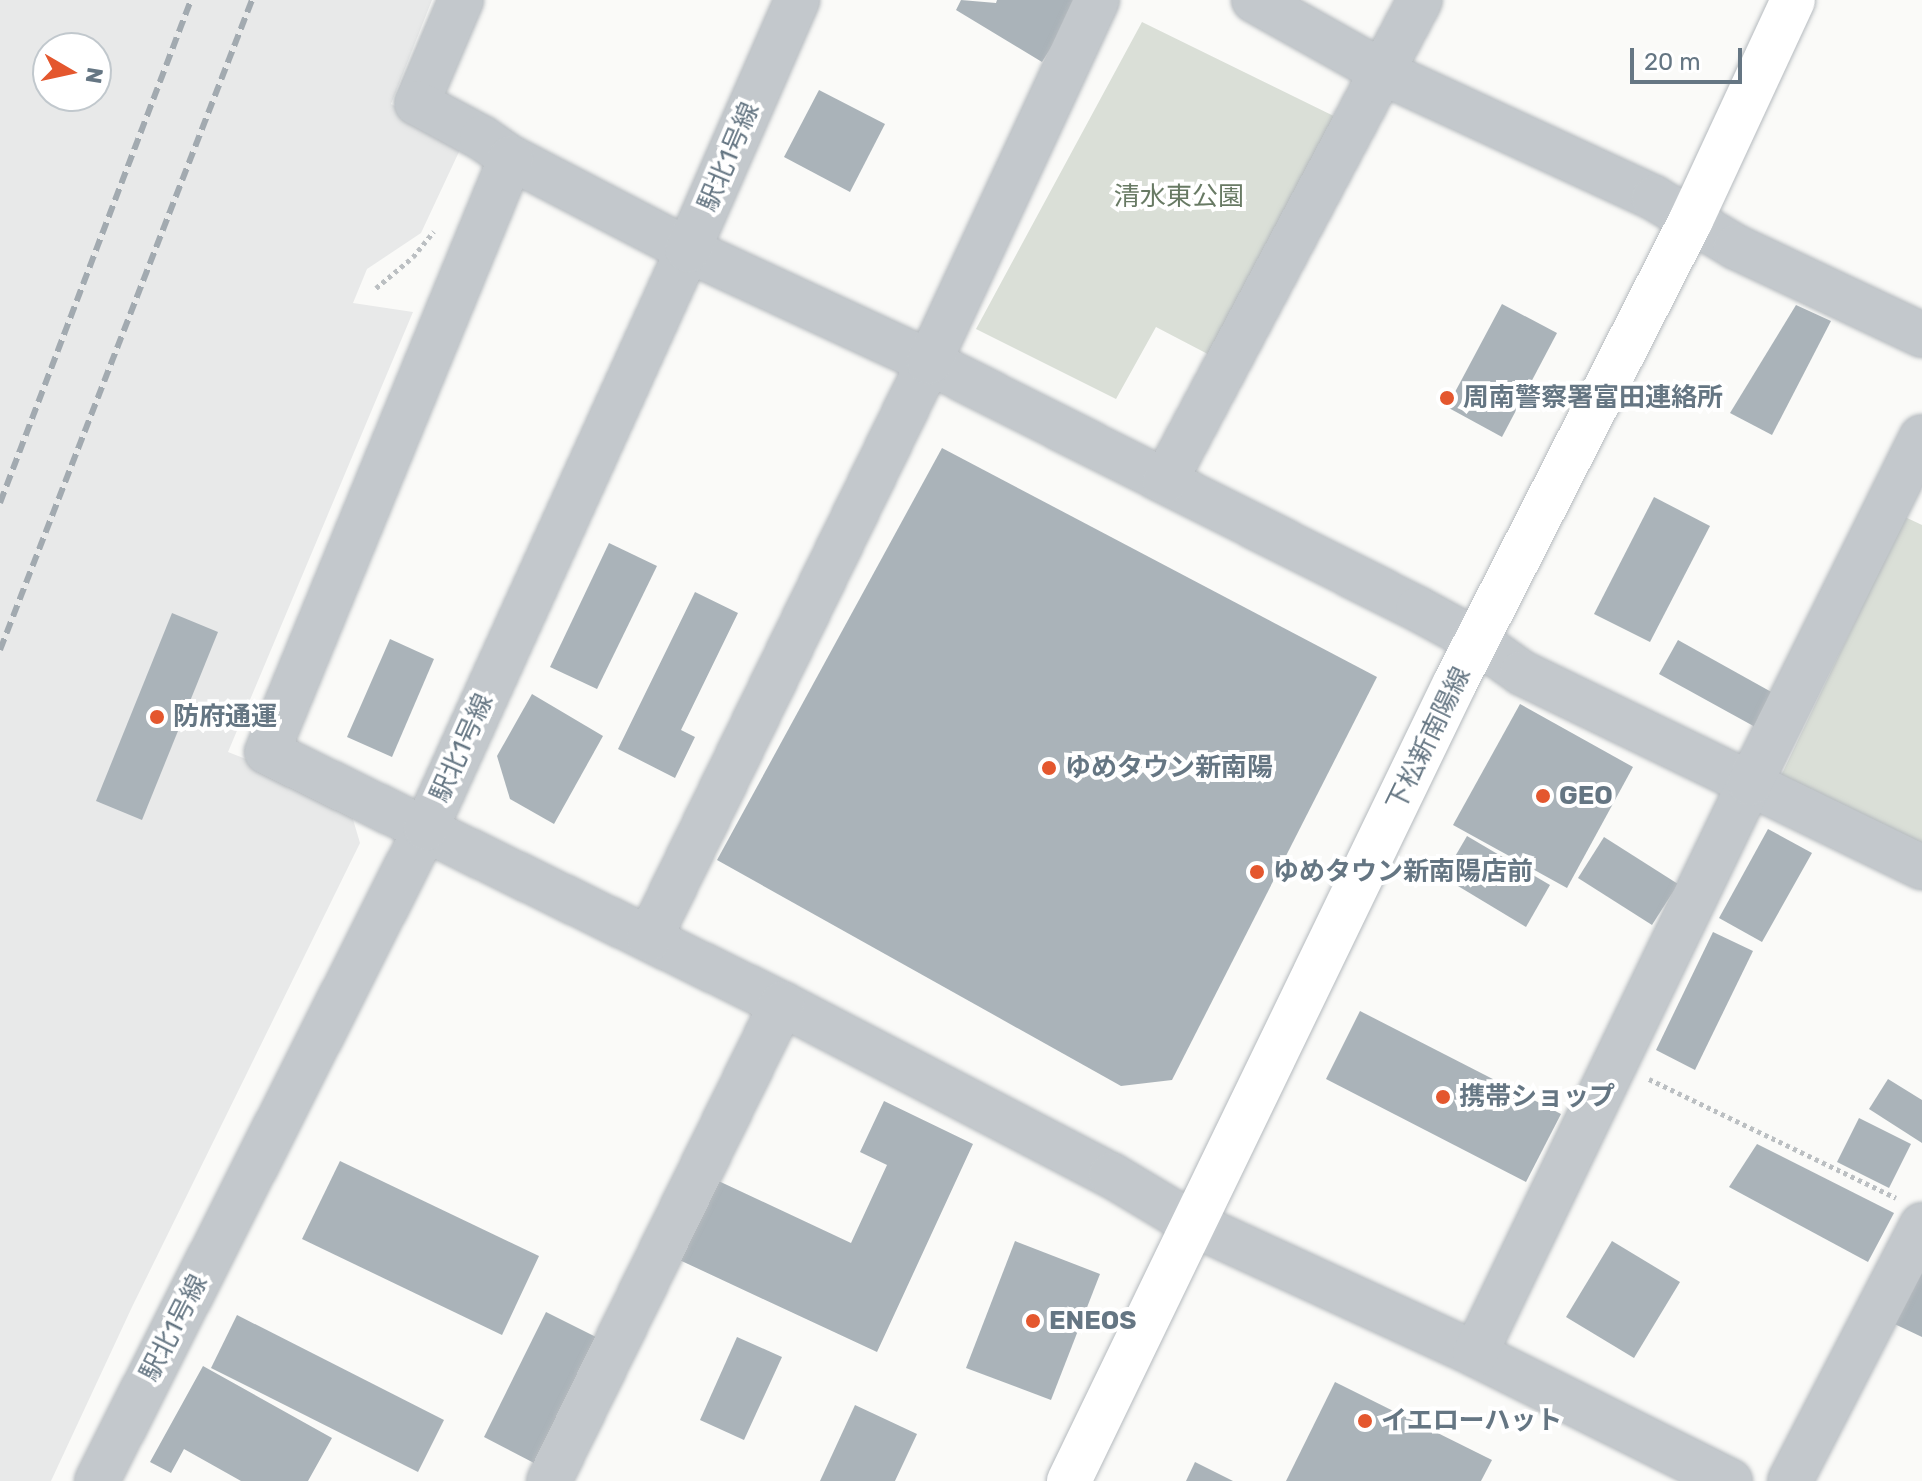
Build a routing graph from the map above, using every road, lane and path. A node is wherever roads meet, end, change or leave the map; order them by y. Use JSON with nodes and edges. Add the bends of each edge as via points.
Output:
{"nodes":[{"id":1,"x":461,"y":0,"type":"edge"},
{"id":2,"x":797,"y":0,"type":"edge"},
{"id":3,"x":1097,"y":0,"type":"edge"},
{"id":4,"x":1254,"y":0,"type":"edge"},
{"id":5,"x":1420,"y":0,"type":"edge"},
{"id":6,"x":1793,"y":0,"type":"edge"},
{"id":7,"x":1384,"y":73,"type":"junction"},
{"id":8,"x":511,"y":158,"type":"junction"},
{"id":9,"x":1691,"y":220,"type":"junction"},
{"id":10,"x":439,"y":226,"type":"dead end"},
{"id":11,"x":688,"y":250,"type":"junction"},
{"id":12,"x":376,"y":288,"type":"dead end"},
{"id":13,"x":1922,"y":335,"type":"edge"},
{"id":14,"x":929,"y":362,"type":"junction"},
{"id":15,"x":1922,"y":437,"type":"edge"},
{"id":16,"x":1165,"y":481,"type":"junction"},
{"id":17,"x":1477,"y":641,"type":"junction"},
{"id":18,"x":1750,"y":783,"type":"junction"},
{"id":19,"x":426,"y":828,"type":"junction"},
{"id":20,"x":1922,"y":867,"type":"edge"},
{"id":21,"x":649,"y":939,"type":"junction"},
{"id":22,"x":782,"y":1004,"type":"junction"},
{"id":23,"x":1616,"y":1063,"type":"junction"},
{"id":24,"x":1915,"y":1214,"type":"edge"},
{"id":25,"x":1193,"y":1224,"type":"junction"},
{"id":26,"x":1475,"y":1354,"type":"junction"},
{"id":27,"x":1718,"y":1478,"type":"edge"},
{"id":28,"x":97,"y":1481,"type":"edge"},
{"id":29,"x":549,"y":1481,"type":"edge"},
{"id":30,"x":1069,"y":1481,"type":"edge"},
{"id":31,"x":1790,"y":1481,"type":"edge"}],
"edges":[{"from":1,"to":8,"type":"street","via":[[417,103]]},
{"from":2,"to":11,"type":"street","name":"駅北1号線"},
{"from":3,"to":14,"type":"street"},
{"from":4,"to":7,"type":"street"},
{"from":5,"to":7,"type":"street"},
{"from":6,"to":9,"type":"main road","name":"下松新南陽線"},
{"from":7,"to":9,"type":"street"},
{"from":7,"to":16,"type":"street"},
{"from":8,"to":11,"type":"street"},
{"from":8,"to":19,"type":"street","via":[[267,752]]},
{"from":9,"to":13,"type":"street","via":[[1736,247]]},
{"from":9,"to":17,"type":"main road","name":"下松新南陽線"},
{"from":10,"to":12,"type":"path"},
{"from":11,"to":14,"type":"street"},
{"from":11,"to":19,"type":"street","name":"駅北1号線"},
{"from":14,"to":16,"type":"street"},
{"from":14,"to":21,"type":"street"},
{"from":15,"to":18,"type":"street"},
{"from":16,"to":17,"type":"street"},
{"from":17,"to":18,"type":"street","via":[[1522,673]]},
{"from":17,"to":25,"type":"main road","name":"下松新南陽線"},
{"from":18,"to":20,"type":"street"},
{"from":18,"to":23,"type":"street"},
{"from":19,"to":21,"type":"street"},
{"from":19,"to":28,"type":"street","name":"駅北1号線"},
{"from":21,"to":22,"type":"street"},
{"from":22,"to":25,"type":"street","via":[[1111,1175]]},
{"from":22,"to":29,"type":"street"},
{"from":23,"to":24,"type":"path"},
{"from":23,"to":26,"type":"street"},
{"from":24,"to":31,"type":"street"},
{"from":25,"to":26,"type":"street"},
{"from":25,"to":30,"type":"main road","name":"下松新南陽線"},
{"from":26,"to":27,"type":"street"}]}
